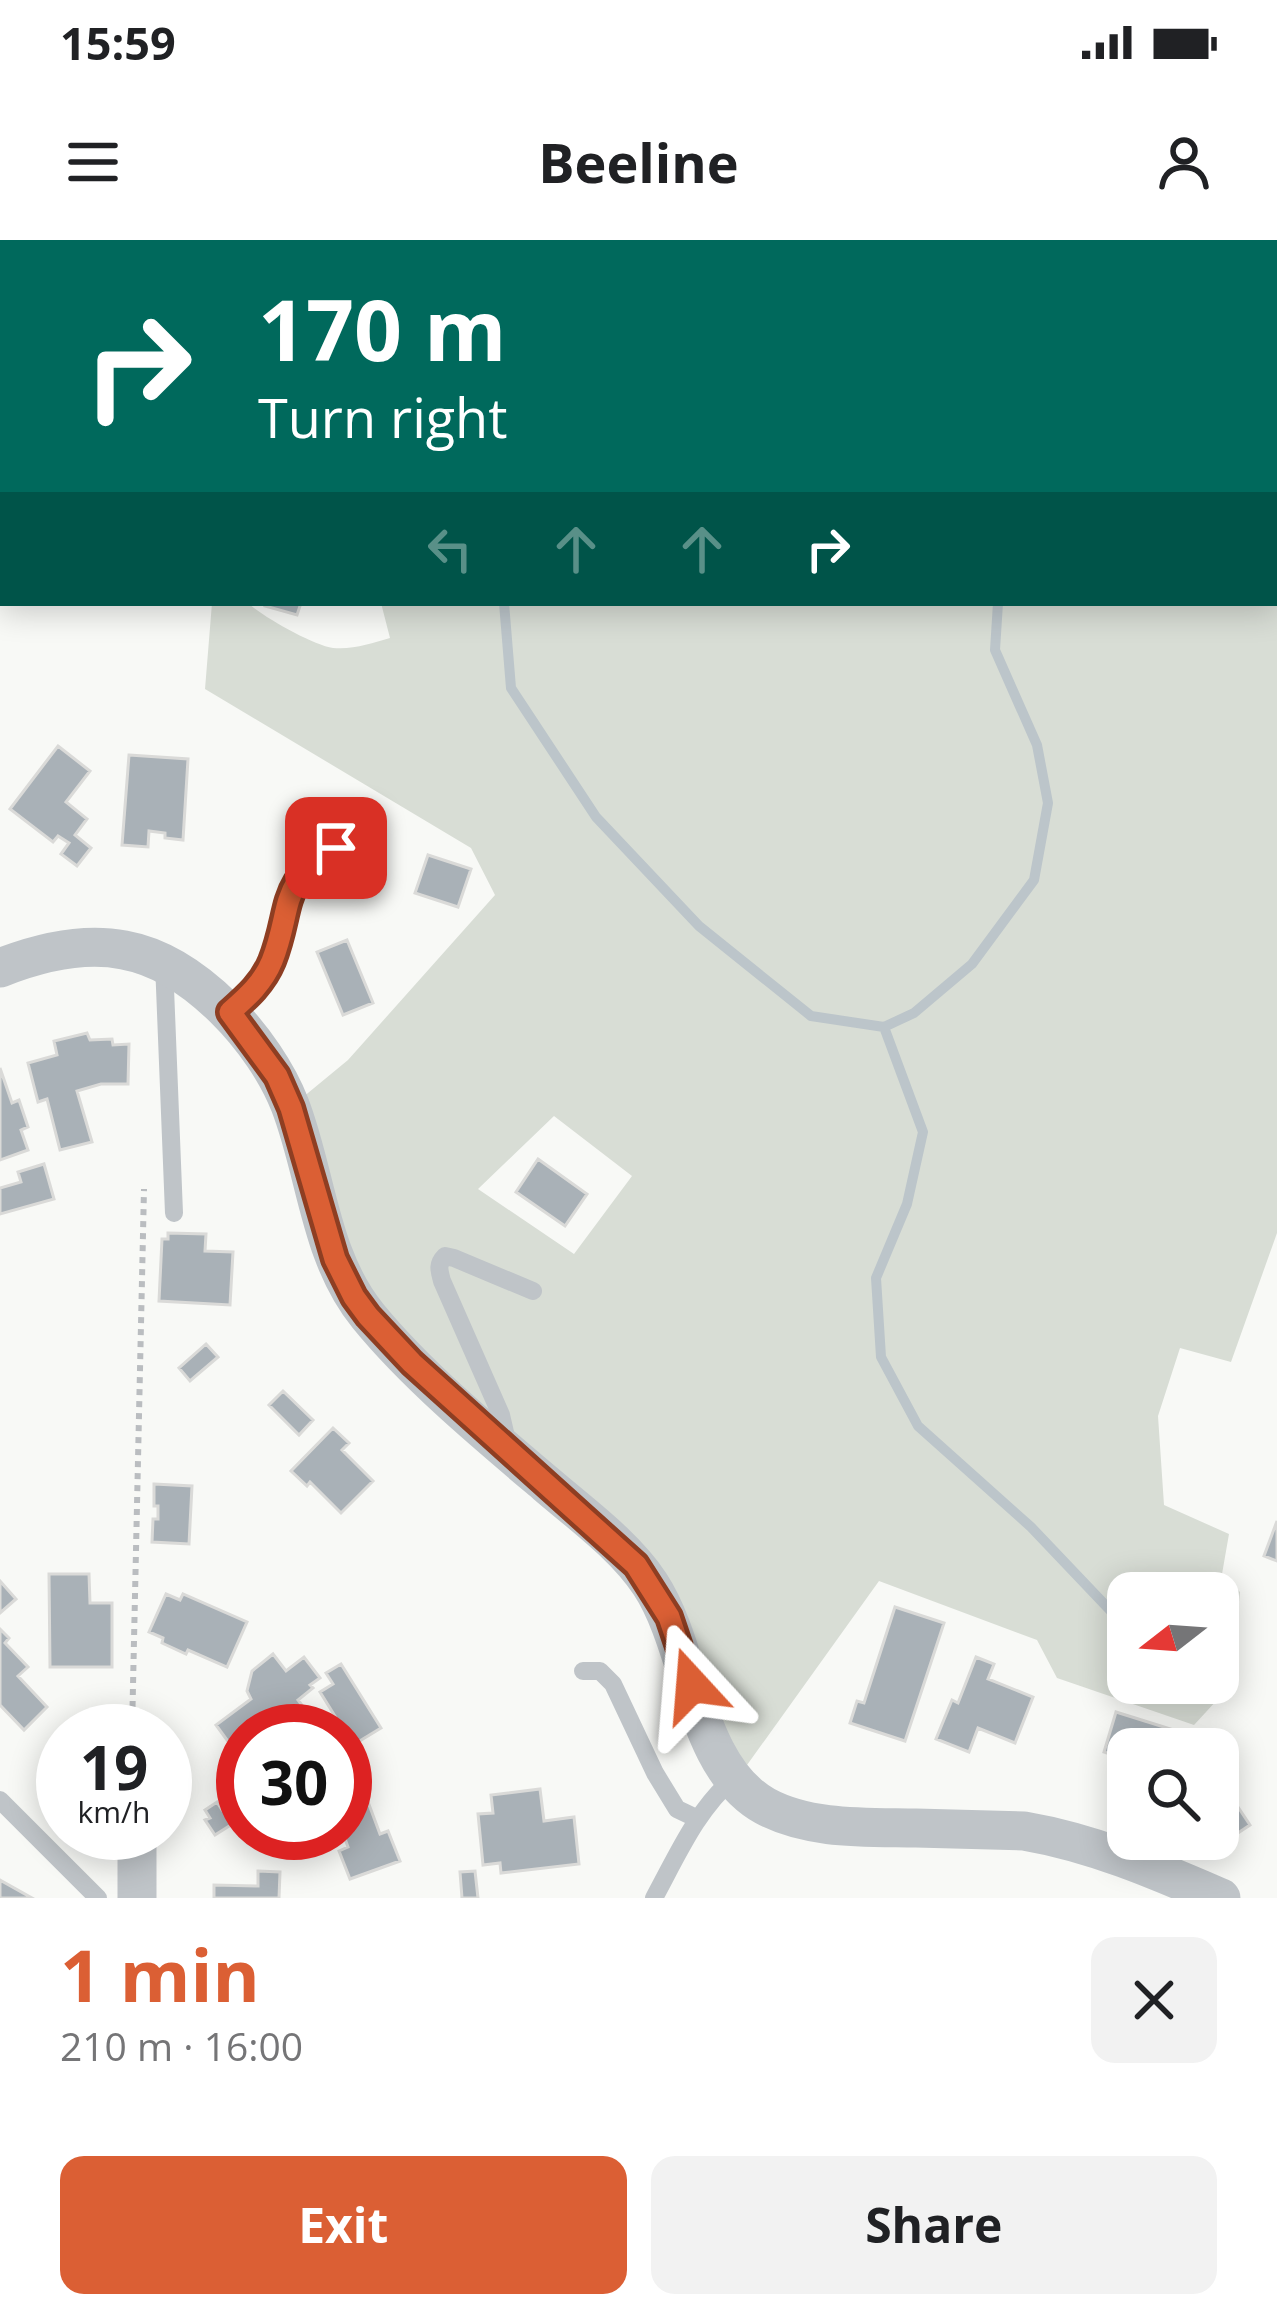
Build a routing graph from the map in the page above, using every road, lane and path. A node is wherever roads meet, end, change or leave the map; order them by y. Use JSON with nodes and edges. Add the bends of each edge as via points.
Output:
{"nodes":[{"id":1,"x":336,"y":848,"type":"dead end"},
{"id":2,"x":164,"y":963,"type":"junction"},
{"id":3,"x":0,"y":968,"type":"edge"},
{"id":4,"x":230,"y":1012,"type":"junction"},
{"id":5,"x":145,"y":1172,"type":"dead end"},
{"id":6,"x":174,"y":1213,"type":"dead end"},
{"id":7,"x":533,"y":1291,"type":"dead end"},
{"id":8,"x":509,"y":1452,"type":"junction"},
{"id":9,"x":583,"y":1671,"type":"dead end"},
{"id":10,"x":133,"y":1704,"type":"edge"},
{"id":11,"x":734,"y":1778,"type":"junction"},
{"id":12,"x":0,"y":1800,"type":"edge"},
{"id":13,"x":698,"y":1819,"type":"junction"},
{"id":14,"x":137,"y":1860,"type":"edge"},
{"id":15,"x":98,"y":1898,"type":"edge"},
{"id":16,"x":137,"y":1898,"type":"edge"},
{"id":17,"x":654,"y":1898,"type":"edge"},
{"id":18,"x":1220,"y":1898,"type":"edge"}],
"edges":[{"from":1,"to":4,"type":"lane","via":[[313,861],[289,894],[273,960]]},
{"from":2,"to":3,"type":"street","via":[[98,947]]},
{"from":2,"to":4,"type":"street"},
{"from":2,"to":6,"type":"lane"},
{"from":4,"to":8,"type":"street","via":[[284,1092],[354,1297]]},
{"from":5,"to":10,"type":"path"},
{"from":7,"to":8,"type":"lane","via":[[454,1258],[440,1262]]},
{"from":8,"to":11,"type":"street","via":[[652,1588],[714,1748]]},
{"from":9,"to":13,"type":"lane","via":[[600,1671],[613,1684],[677,1809]]},
{"from":11,"to":13,"type":"lane"},
{"from":11,"to":18,"type":"street","via":[[761,1804],[805,1820],[1050,1835]]},
{"from":12,"to":15,"type":"lane"},
{"from":13,"to":17,"type":"lane"},
{"from":14,"to":16,"type":"street"}]}
